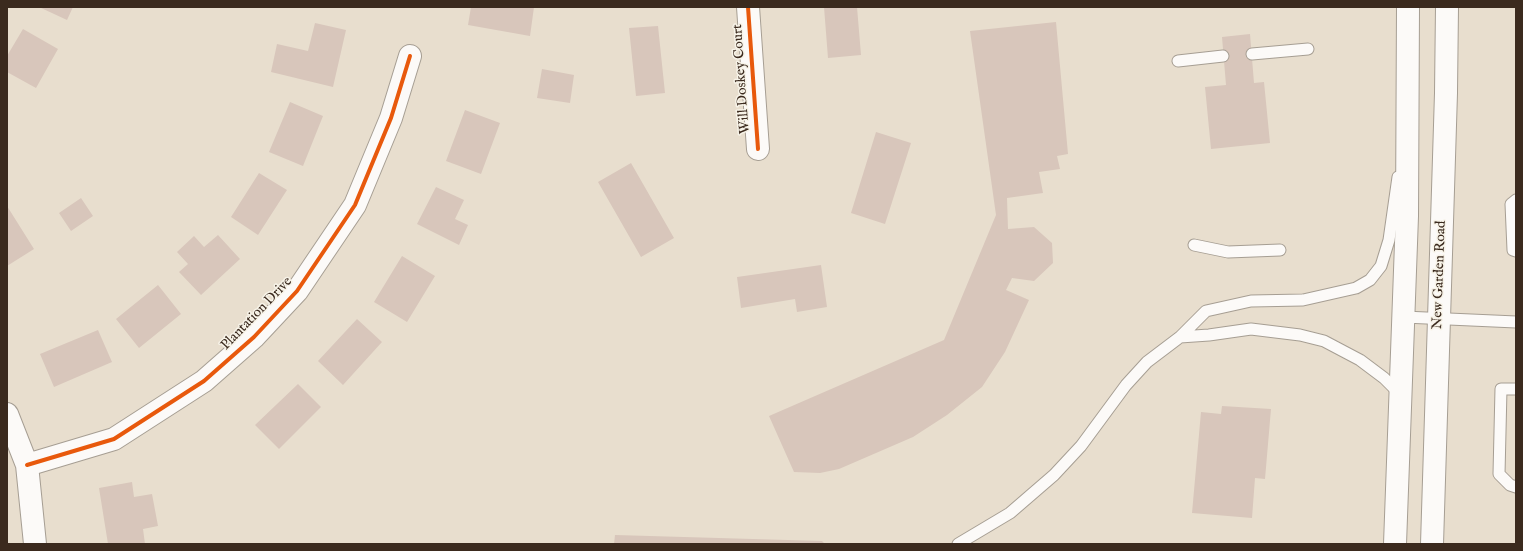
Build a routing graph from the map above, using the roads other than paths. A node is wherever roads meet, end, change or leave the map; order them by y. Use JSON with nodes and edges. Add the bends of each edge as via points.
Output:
{"nodes":[{"id":1,"x":748,"y":7,"type":"edge"},
{"id":2,"x":1408,"y":7,"type":"edge"},
{"id":3,"x":1447,"y":7,"type":"edge"},
{"id":4,"x":1308,"y":49,"type":"dead end"},
{"id":5,"x":1252,"y":54,"type":"dead end"},
{"id":6,"x":410,"y":56,"type":"dead end"},
{"id":7,"x":1223,"y":56,"type":"dead end"},
{"id":8,"x":1178,"y":62,"type":"dead end"},
{"id":9,"x":1408,"y":114,"type":"junction"},
{"id":10,"x":758,"y":149,"type":"dead end"},
{"id":11,"x":1516,"y":200,"type":"edge"},
{"id":12,"x":1194,"y":245,"type":"dead end"},
{"id":13,"x":1280,"y":250,"type":"dead end"},
{"id":14,"x":1516,"y":251,"type":"edge"},
{"id":15,"x":1404,"y":317,"type":"junction"},
{"id":16,"x":1439,"y":319,"type":"junction"},
{"id":17,"x":1516,"y":322,"type":"edge"},
{"id":18,"x":1180,"y":337,"type":"junction"},
{"id":19,"x":1516,"y":389,"type":"edge"},
{"id":20,"x":1401,"y":394,"type":"junction"},
{"id":21,"x":7,"y":414,"type":"edge"},
{"id":22,"x":27,"y":465,"type":"junction"},
{"id":23,"x":1516,"y":487,"type":"edge"},
{"id":24,"x":36,"y":544,"type":"edge"},
{"id":25,"x":958,"y":544,"type":"edge"},
{"id":26,"x":1395,"y":544,"type":"edge"},
{"id":27,"x":1432,"y":544,"type":"edge"}],
"edges":[{"from":1,"to":10,"type":"main road","name":"Will Doskey Court"},
{"from":2,"to":9,"type":"main road"},
{"from":3,"to":16,"type":"main road","name":"New Garden Road"},
{"from":4,"to":5,"type":"lane"},
{"from":6,"to":22,"type":"main road","name":"Plantation Drive","via":[[391,118],[355,204],[297,291],[254,336],[204,381],[114,438]]},
{"from":7,"to":8,"type":"lane"},
{"from":9,"to":15,"type":"main road"},
{"from":9,"to":18,"type":"lane","via":[[1389,240],[1381,266],[1370,280],[1356,288],[1303,300],[1251,301],[1206,311]]},
{"from":11,"to":14,"type":"lane","via":[[1512,204],[1513,250]]},
{"from":12,"to":13,"type":"lane","via":[[1228,252]]},
{"from":15,"to":16,"type":"lane"},
{"from":15,"to":20,"type":"main road"},
{"from":16,"to":17,"type":"lane"},
{"from":16,"to":27,"type":"main road","name":"New Garden Road"},
{"from":18,"to":20,"type":"lane","via":[[1251,329],[1300,335],[1324,342],[1360,360]]},
{"from":18,"to":25,"type":"lane","via":[[1147,362],[1126,385],[1081,446],[1054,475],[1010,513]]},
{"from":19,"to":23,"type":"lane","via":[[1501,389],[1499,474],[1510,485]]},
{"from":20,"to":26,"type":"main road"},
{"from":21,"to":22,"type":"main road"},
{"from":22,"to":24,"type":"main road"}]}
